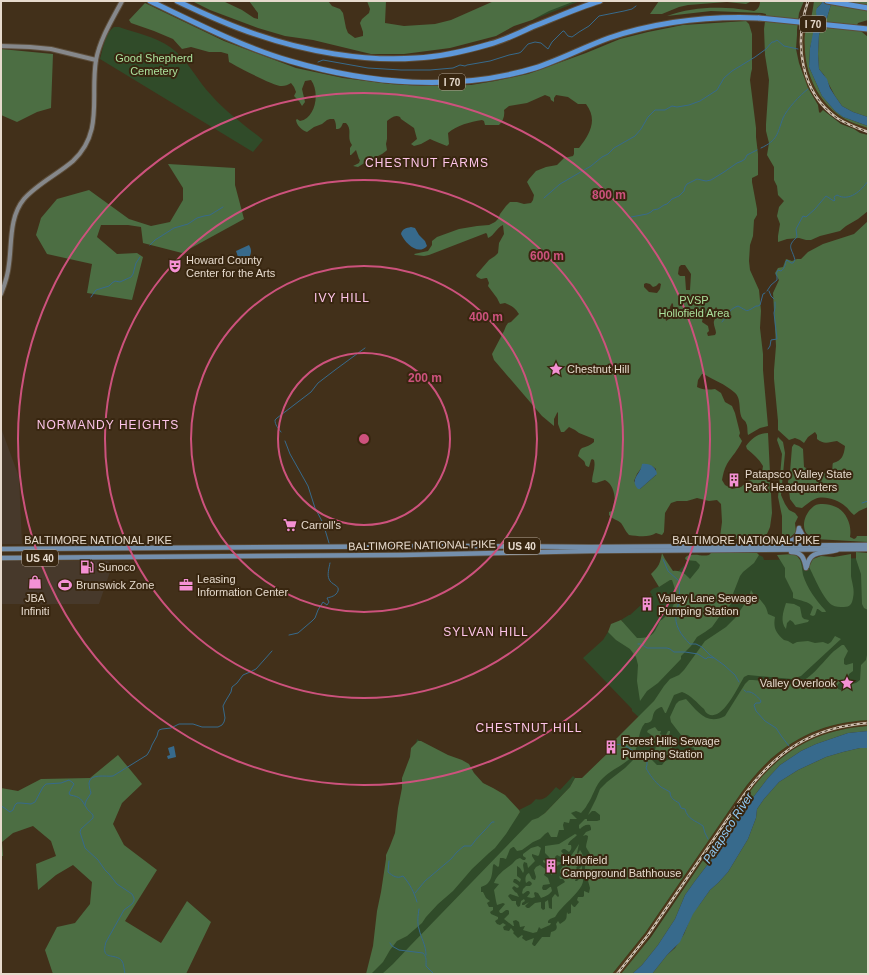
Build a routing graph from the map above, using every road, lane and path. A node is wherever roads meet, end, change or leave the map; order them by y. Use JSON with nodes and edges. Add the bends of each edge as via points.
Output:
{"nodes":[{"id":1,"x":122,"y":1,"type":"edge"},
{"id":2,"x":150,"y":1,"type":"edge"},
{"id":3,"x":177,"y":1,"type":"edge"},
{"id":4,"x":600,"y":1,"type":"edge"},
{"id":5,"x":827,"y":1,"type":"edge"},
{"id":6,"x":868,"y":8,"type":"edge"},
{"id":7,"x":868,"y":29,"type":"edge"},
{"id":8,"x":1,"y":46,"type":"edge"},
{"id":9,"x":96,"y":60,"type":"junction"},
{"id":10,"x":1,"y":294,"type":"edge"},
{"id":11,"x":832,"y":545,"type":"junction"},
{"id":12,"x":868,"y":545,"type":"edge"},
{"id":13,"x":763,"y":546,"type":"junction"},
{"id":14,"x":1,"y":549,"type":"edge"},
{"id":15,"x":768,"y":549,"type":"junction"},
{"id":16,"x":843,"y":549,"type":"junction"},
{"id":17,"x":868,"y":549,"type":"edge"},
{"id":18,"x":1,"y":558,"type":"edge"}],
"edges":[{"from":1,"to":9,"type":"main road","via":[[104,35]]},
{"from":2,"to":7,"type":"highway","number":"I 70","bridge":true,"via":[[229,38],[290,61],[350,75],[414,82],[467,81],[511,74],[638,29],[707,18],[759,18]]},
{"from":3,"to":4,"type":"highway","via":[[235,27],[296,46],[356,56],[397,59],[450,54],[491,44]]},
{"from":5,"to":6,"type":"highway","number":"I 70"},
{"from":8,"to":9,"type":"main road","via":[[52,49]]},
{"from":9,"to":10,"type":"main road","via":[[93,121],[88,141],[73,161],[29,194],[20,204],[14,218],[7,276]]},
{"from":11,"to":12,"type":"main road","name":"BALTIMORE NATIONAL PIKE","number":"US 40"},
{"from":11,"to":13,"type":"main road","name":"BALTIMORE NATIONAL PIKE","number":"US 40"},
{"from":11,"to":13,"type":"main road","via":[[805,539],[800,528],[794,540]]},
{"from":13,"to":14,"type":"main road","name":"BALTIMORE NATIONAL PIKE","number":"US 40"},
{"from":15,"to":16,"type":"main road","name":"BALTIMORE NATIONAL PIKE","number":"US 40"},
{"from":15,"to":16,"type":"main road","via":[[798,553],[802,556],[806,568],[814,554]]},
{"from":15,"to":18,"type":"main road","name":"BALTIMORE NATIONAL PIKE","number":"US 40"},
{"from":16,"to":17,"type":"main road","name":"BALTIMORE NATIONAL PIKE","number":"US 40"}]}
